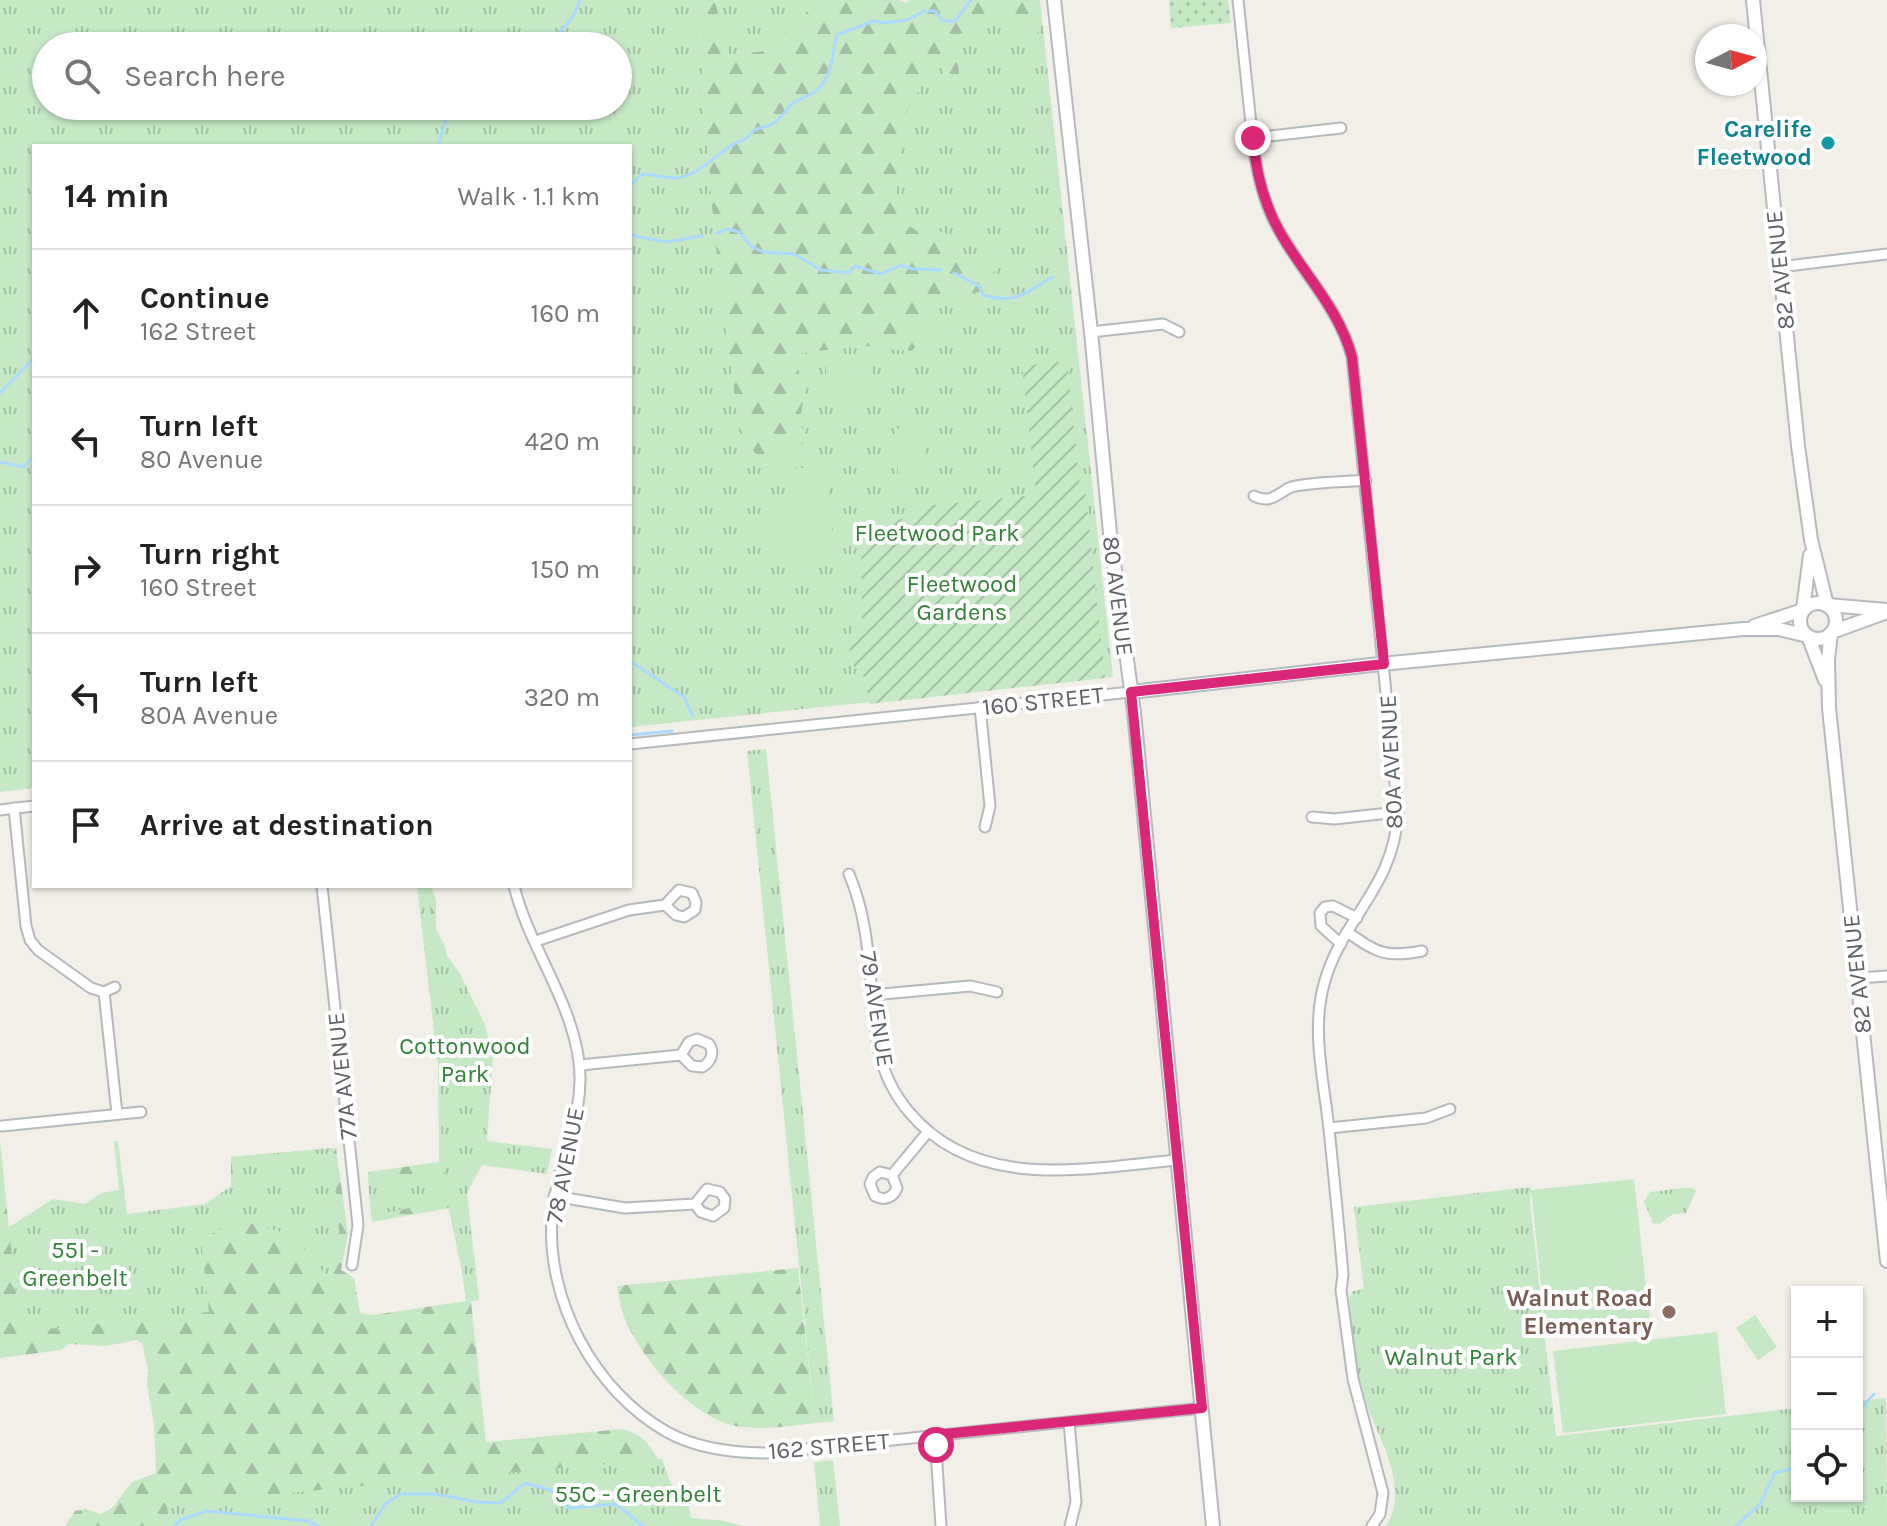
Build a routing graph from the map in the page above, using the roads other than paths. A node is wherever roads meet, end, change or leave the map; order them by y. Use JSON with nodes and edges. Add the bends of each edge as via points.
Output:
{"nodes":[{"id":1,"x":1054,"y":0,"type":"edge"},
{"id":2,"x":1238,"y":0,"type":"edge"},
{"id":3,"x":1753,"y":0,"type":"edge"},
{"id":4,"x":1341,"y":128,"type":"dead end"},
{"id":5,"x":1253,"y":138,"type":"junction"},
{"id":6,"x":1887,"y":254,"type":"edge"},
{"id":7,"x":1779,"y":267,"type":"junction"},
{"id":8,"x":1091,"y":332,"type":"junction"},
{"id":9,"x":1179,"y":332,"type":"dead end"},
{"id":10,"x":1366,"y":480,"type":"junction"},
{"id":11,"x":1254,"y":496,"type":"dead end"},
{"id":12,"x":1811,"y":540,"type":"junction"},
{"id":13,"x":1828,"y":605,"type":"junction"},
{"id":14,"x":1803,"y":609,"type":"junction"},
{"id":15,"x":1887,"y":611,"type":"edge"},
{"id":16,"x":1743,"y":629,"type":"junction"},
{"id":17,"x":1832,"y":632,"type":"junction"},
{"id":18,"x":1808,"y":636,"type":"junction"},
{"id":19,"x":1384,"y":664,"type":"junction"},
{"id":20,"x":1827,"y":687,"type":"junction"},
{"id":21,"x":1131,"y":692,"type":"junction"},
{"id":22,"x":980,"y":707,"type":"junction"},
{"id":23,"x":632,"y":744,"type":"edge"},
{"id":24,"x":32,"y":806,"type":"edge"},
{"id":25,"x":14,"y":808,"type":"junction"},
{"id":26,"x":0,"y":810,"type":"edge"},
{"id":27,"x":1398,"y":812,"type":"junction"},
{"id":28,"x":1312,"y":817,"type":"dead end"},
{"id":29,"x":985,"y":827,"type":"dead end"},
{"id":30,"x":849,"y":874,"type":"dead end"},
{"id":31,"x":322,"y":888,"type":"edge"},
{"id":32,"x":515,"y":888,"type":"edge"},
{"id":33,"x":665,"y":905,"type":"dead end"},
{"id":34,"x":1357,"y":918,"type":"junction"},
{"id":35,"x":1347,"y":932,"type":"junction"},
{"id":36,"x":536,"y":941,"type":"junction"},
{"id":37,"x":1341,"y":944,"type":"junction"},
{"id":38,"x":1422,"y":951,"type":"dead end"},
{"id":39,"x":1887,"y":976,"type":"edge"},
{"id":40,"x":1858,"y":978,"type":"junction"},
{"id":41,"x":115,"y":987,"type":"dead end"},
{"id":42,"x":104,"y":992,"type":"junction"},
{"id":43,"x":997,"y":992,"type":"dead end"},
{"id":44,"x":872,"y":995,"type":"junction"},
{"id":45,"x":681,"y":1055,"type":"dead end"},
{"id":46,"x":580,"y":1065,"type":"junction"},
{"id":47,"x":1450,"y":1109,"type":"dead end"},
{"id":48,"x":141,"y":1112,"type":"dead end"},
{"id":49,"x":117,"y":1114,"type":"junction"},
{"id":50,"x":2,"y":1126,"type":"dead end"},
{"id":51,"x":1329,"y":1128,"type":"junction"},
{"id":52,"x":927,"y":1133,"type":"junction"},
{"id":53,"x":1178,"y":1160,"type":"junction"},
{"id":54,"x":892,"y":1175,"type":"dead end"},
{"id":55,"x":554,"y":1196,"type":"junction"},
{"id":56,"x":695,"y":1204,"type":"dead end"},
{"id":57,"x":1887,"y":1261,"type":"edge"},
{"id":58,"x":352,"y":1265,"type":"dead end"},
{"id":59,"x":589,"y":1353,"type":"joint"},
{"id":60,"x":1202,"y":1408,"type":"junction"},
{"id":61,"x":1069,"y":1422,"type":"junction"},
{"id":62,"x":935,"y":1435,"type":"junction"},
{"id":63,"x":941,"y":1526,"type":"edge"},
{"id":64,"x":1070,"y":1526,"type":"edge"},
{"id":65,"x":1213,"y":1526,"type":"edge"},
{"id":66,"x":1372,"y":1526,"type":"edge"}],
"edges":[{"from":1,"to":8,"type":"street","name":"80 AVENUE"},
{"from":2,"to":5,"type":"street","name":"80A AVENUE"},
{"from":3,"to":7,"type":"street","name":"82 AVENUE"},
{"from":4,"to":5,"type":"street"},
{"from":5,"to":10,"type":"street","name":"80A AVENUE","via":[[1272,217],[1332,307],[1349,345]]},
{"from":6,"to":7,"type":"street"},
{"from":7,"to":12,"type":"street","name":"82 AVENUE"},
{"from":8,"to":9,"type":"street","via":[[1163,324]]},
{"from":8,"to":21,"type":"street","name":"80 AVENUE"},
{"from":10,"to":11,"type":"street","via":[[1295,487],[1271,500]]},
{"from":10,"to":19,"type":"street","name":"80A AVENUE"},
{"from":12,"to":13,"type":"street","name":"82 AVENUE"},
{"from":12,"to":14,"type":"street","name":"82 AVENUE"},
{"from":13,"to":14,"type":"street","via":[[1811,603]]},
{"from":13,"to":15,"type":"street"},
{"from":13,"to":17,"type":"street","via":[[1836,621]]},
{"from":14,"to":16,"type":"street","name":"160 STREET"},
{"from":14,"to":18,"type":"street","via":[[1800,627]]},
{"from":15,"to":17,"type":"street"},
{"from":16,"to":18,"type":"street","name":"160 STREET"},
{"from":16,"to":19,"type":"street","name":"160 STREET"},
{"from":17,"to":18,"type":"street","via":[[1823,638]]},
{"from":17,"to":20,"type":"street","name":"82 AVENUE"},
{"from":18,"to":20,"type":"street","name":"82 AVENUE"},
{"from":19,"to":21,"type":"street","name":"160 STREET"},
{"from":19,"to":27,"type":"street","name":"80A AVENUE"},
{"from":20,"to":40,"type":"street","name":"82 AVENUE"},
{"from":21,"to":22,"type":"street","name":"160 STREET"},
{"from":21,"to":53,"type":"street","name":"80 AVENUE"},
{"from":22,"to":23,"type":"street","name":"160 STREET"},
{"from":22,"to":29,"type":"street","via":[[990,806]]},
{"from":24,"to":25,"type":"street"},
{"from":25,"to":26,"type":"street"},
{"from":25,"to":42,"type":"street","via":[[30,940],[91,988]]},
{"from":27,"to":28,"type":"street"},
{"from":27,"to":34,"type":"street","name":"80A AVENUE","via":[[1391,857]]},
{"from":30,"to":44,"type":"street","name":"79 AVENUE","via":[[863,909]]},
{"from":31,"to":58,"type":"street","name":"77A AVENUE","via":[[358,1225]]},
{"from":32,"to":36,"type":"street","name":"78 AVENUE"},
{"from":33,"to":36,"type":"street","via":[[629,910]]},
{"from":34,"to":35,"type":"street","name":"80A AVENUE"},
{"from":34,"to":37,"type":"street","via":[[1333,906],[1320,913],[1321,926]]},
{"from":35,"to":37,"type":"street","name":"80A AVENUE"},
{"from":35,"to":38,"type":"street","via":[[1386,955]]},
{"from":36,"to":46,"type":"street","name":"78 AVENUE","via":[[571,1023]]},
{"from":37,"to":51,"type":"street","name":"80A AVENUE","via":[[1323,984],[1319,1009]]},
{"from":39,"to":40,"type":"street"},
{"from":40,"to":57,"type":"street","name":"82 AVENUE"},
{"from":41,"to":42,"type":"street"},
{"from":42,"to":49,"type":"street"},
{"from":43,"to":44,"type":"street","via":[[970,986]]},
{"from":44,"to":52,"type":"street","name":"79 AVENUE","via":[[883,1068],[895,1093]]},
{"from":45,"to":46,"type":"street"},
{"from":46,"to":55,"type":"street","name":"78 AVENUE","via":[[575,1127]]},
{"from":47,"to":51,"type":"street","via":[[1426,1118]]},
{"from":48,"to":49,"type":"street"},
{"from":49,"to":50,"type":"street"},
{"from":51,"to":66,"type":"street","name":"80A AVENUE","via":[[1353,1379],[1383,1504]]},
{"from":52,"to":53,"type":"street","via":[[978,1159],[1019,1169]]},
{"from":52,"to":54,"type":"street"},
{"from":53,"to":60,"type":"street","name":"80 AVENUE"},
{"from":55,"to":56,"type":"street","via":[[625,1208]]},
{"from":55,"to":59,"type":"street","name":"78 AVENUE","via":[[557,1287],[574,1332]]},
{"from":59,"to":62,"type":"street","name":"162 STREET","via":[[630,1405],[687,1441],[767,1453]]},
{"from":60,"to":61,"type":"street","name":"162 STREET"},
{"from":60,"to":65,"type":"street","name":"80 AVENUE"},
{"from":61,"to":62,"type":"street","name":"162 STREET"},
{"from":61,"to":64,"type":"street","via":[[1076,1502]]},
{"from":62,"to":63,"type":"street"}]}
